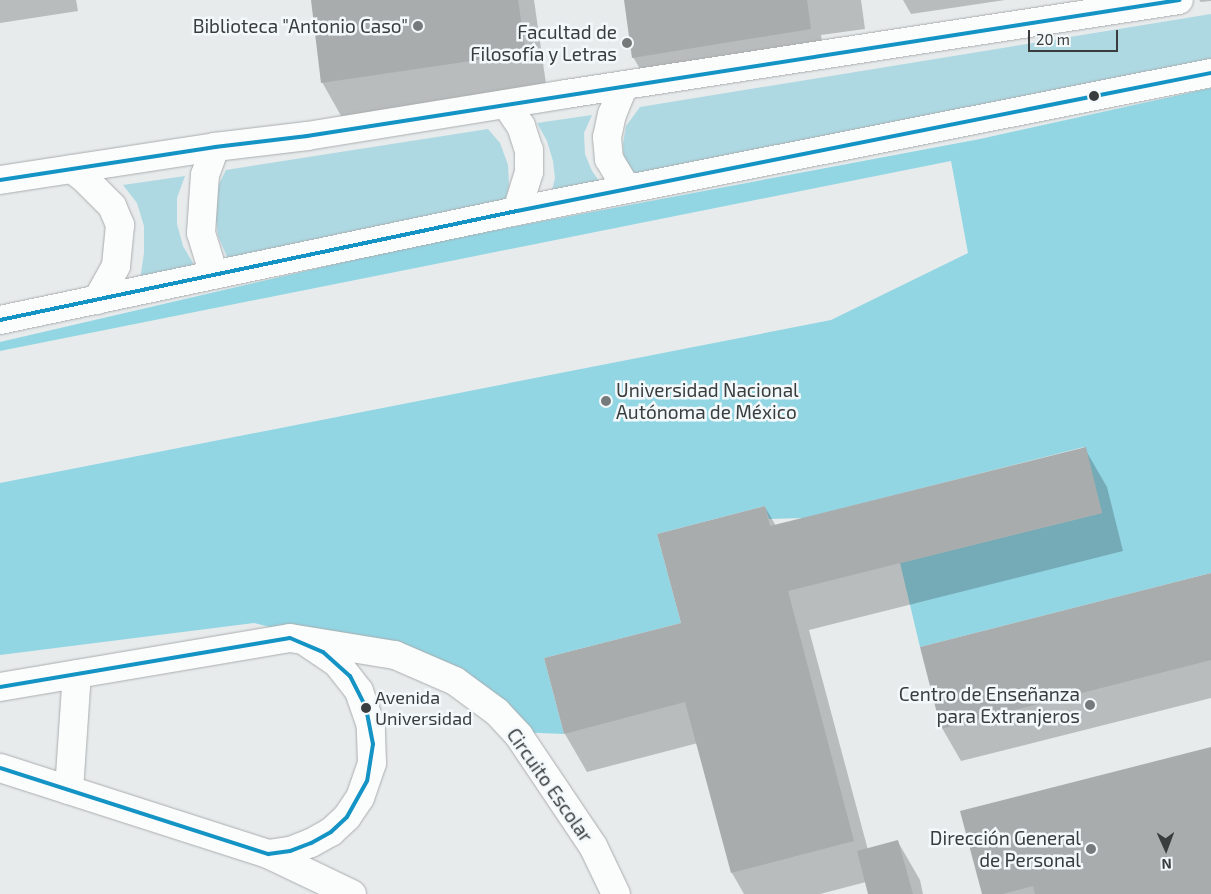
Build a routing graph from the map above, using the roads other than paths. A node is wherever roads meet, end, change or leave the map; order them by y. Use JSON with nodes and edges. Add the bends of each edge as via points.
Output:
{"nodes":[{"id":1,"x":1179,"y":0,"type":"edge"},
{"id":2,"x":1211,"y":73,"type":"edge"},
{"id":3,"x":624,"y":85,"type":"junction"},
{"id":4,"x":506,"y":104,"type":"junction"},
{"id":5,"x":215,"y":147,"type":"junction"},
{"id":6,"x":72,"y":169,"type":"junction"},
{"id":7,"x":0,"y":180,"type":"edge"},
{"id":8,"x":627,"y":189,"type":"junction"},
{"id":9,"x":517,"y":211,"type":"junction"},
{"id":10,"x":214,"y":275,"type":"junction"},
{"id":11,"x":97,"y":300,"type":"junction"},
{"id":12,"x":0,"y":320,"type":"edge"},
{"id":13,"x":290,"y":638,"type":"junction"},
{"id":14,"x":77,"y":674,"type":"junction"},
{"id":15,"x":0,"y":687,"type":"edge"},
{"id":16,"x":0,"y":768,"type":"edge"},
{"id":17,"x":69,"y":790,"type":"junction"},
{"id":18,"x":268,"y":854,"type":"junction"},
{"id":19,"x":352,"y":894,"type":"edge"},
{"id":20,"x":616,"y":894,"type":"edge"}],
"edges":[{"from":1,"to":3,"type":"street"},
{"from":2,"to":8,"type":"street"},
{"from":3,"to":4,"type":"street"},
{"from":3,"to":8,"type":"street","via":[[607,137],[609,159]]},
{"from":4,"to":5,"type":"street","via":[[307,136]]},
{"from":4,"to":9,"type":"street","via":[[521,126],[529,150],[529,172]]},
{"from":5,"to":6,"type":"street"},
{"from":5,"to":10,"type":"street","via":[[205,175],[201,233]]},
{"from":6,"to":7,"type":"street"},
{"from":6,"to":11,"type":"street","via":[[112,206],[120,226],[116,266]]},
{"from":8,"to":9,"type":"street"},
{"from":9,"to":10,"type":"street"},
{"from":10,"to":11,"type":"street"},
{"from":11,"to":12,"type":"street"},
{"from":13,"to":14,"type":"street","name":"Circuito Escolar"},
{"from":13,"to":18,"type":"street","via":[[323,652],[350,676],[371,726],[372,763],[360,798],[347,817],[330,832],[290,851]]},
{"from":13,"to":20,"type":"street","name":"Circuito Escolar","via":[[395,655],[455,681],[497,712],[528,746],[593,846]]},
{"from":14,"to":15,"type":"street","name":"Circuito Escolar"},
{"from":14,"to":17,"type":"street"},
{"from":16,"to":17,"type":"street"},
{"from":17,"to":18,"type":"street"},
{"from":18,"to":19,"type":"street"}]}
